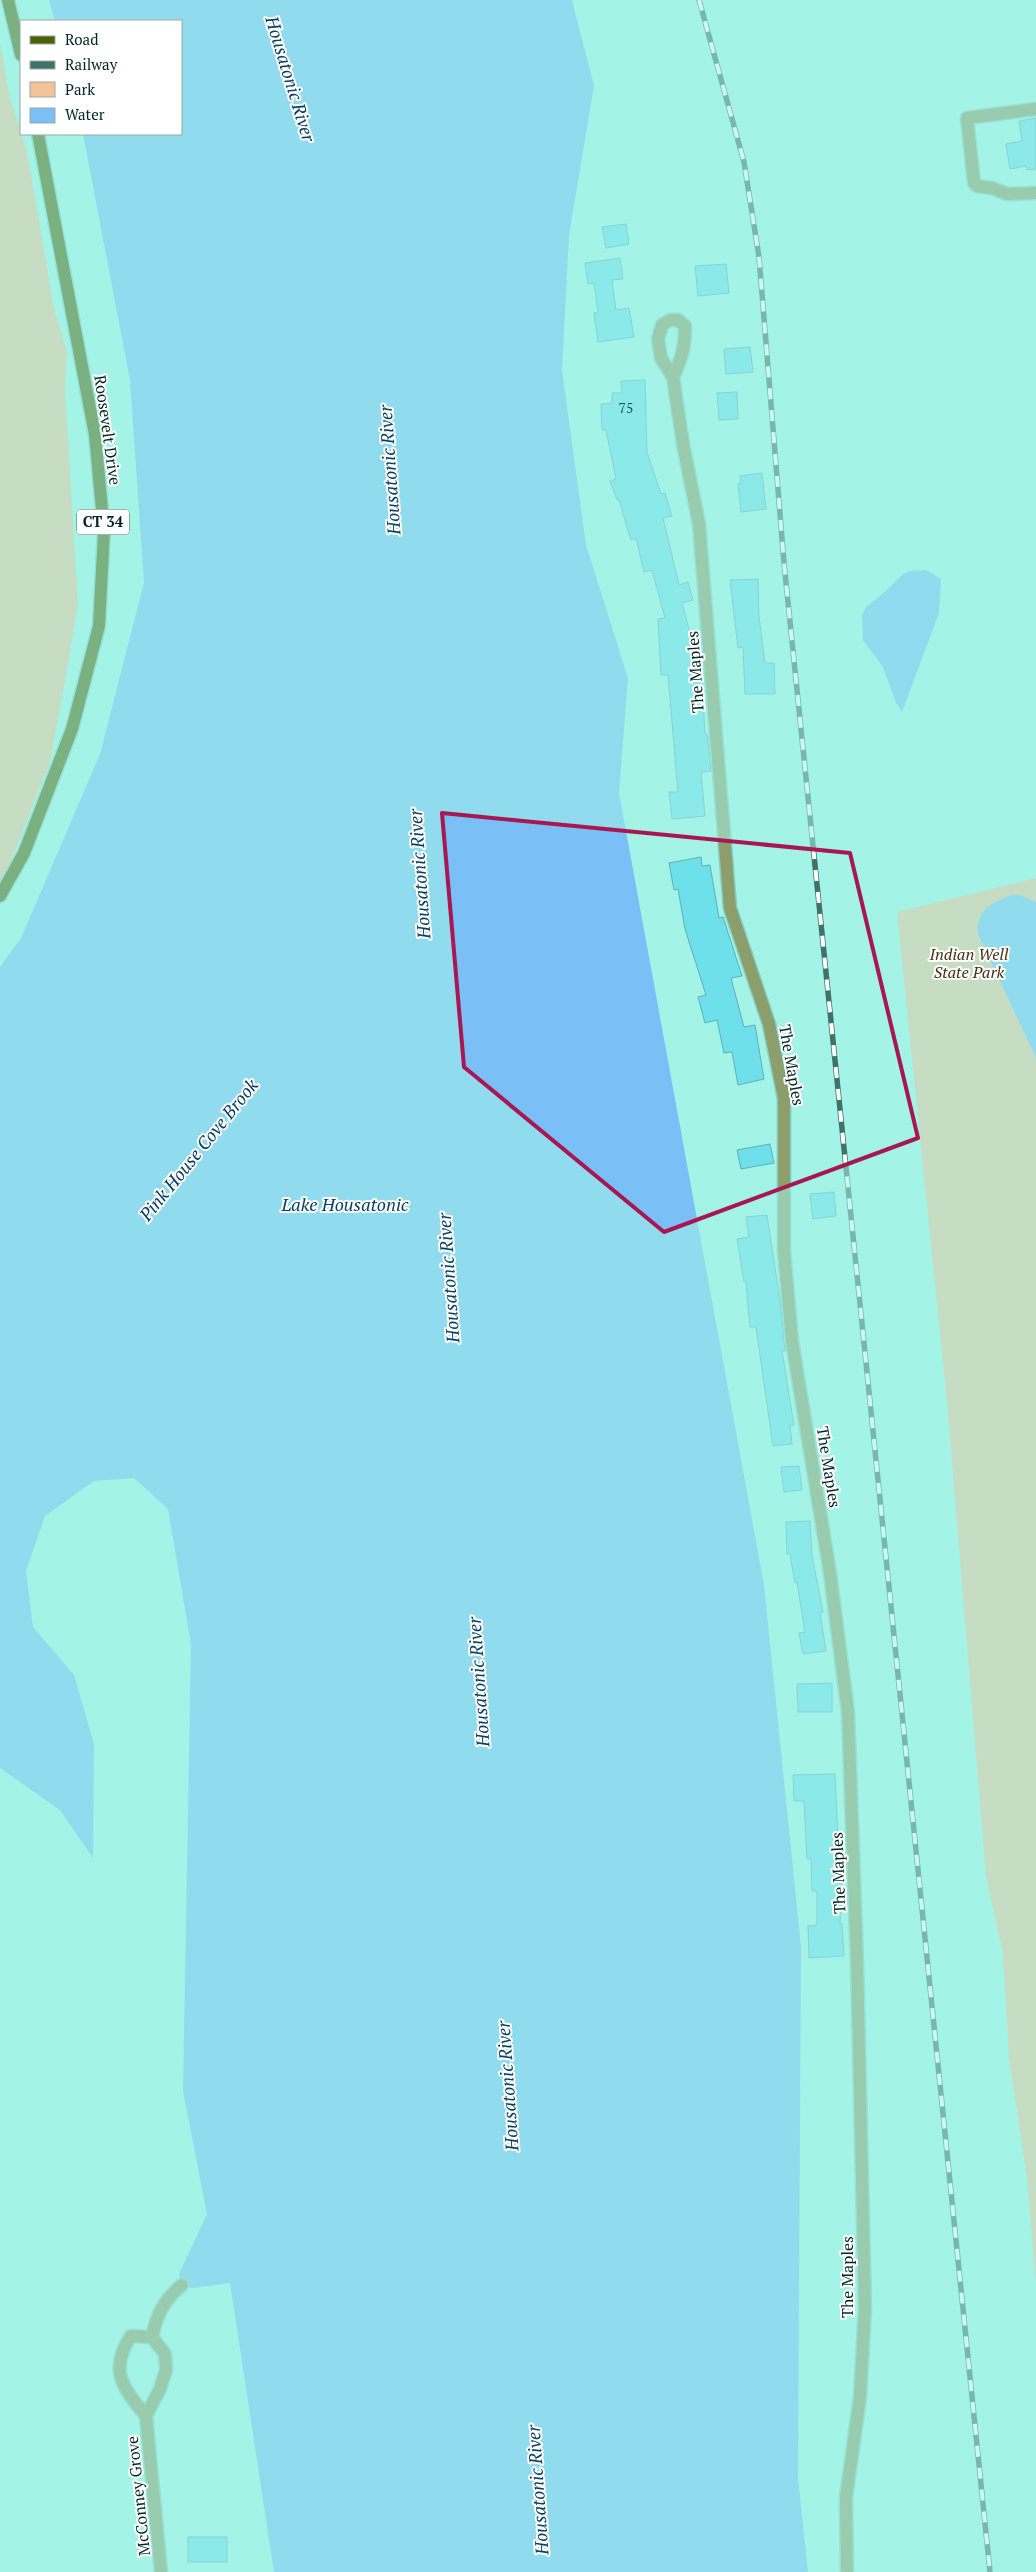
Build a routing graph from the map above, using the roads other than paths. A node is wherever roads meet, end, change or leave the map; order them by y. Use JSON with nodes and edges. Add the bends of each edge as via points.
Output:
{"nodes":[{"id":1,"x":8,"y":0,"type":"edge"},
{"id":2,"x":20,"y":52,"type":"edge"},
{"id":3,"x":1036,"y":109,"type":"edge"},
{"id":4,"x":38,"y":135,"type":"edge"},
{"id":5,"x":1036,"y":194,"type":"edge"},
{"id":6,"x":673,"y":377,"type":"dead end"},
{"id":7,"x":0,"y":896,"type":"edge"},
{"id":8,"x":182,"y":2284,"type":"dead end"},
{"id":9,"x":152,"y":2337,"type":"junction"},
{"id":10,"x":146,"y":2416,"type":"junction"},
{"id":11,"x":162,"y":2572,"type":"edge"},
{"id":12,"x":847,"y":2572,"type":"edge"}],
"edges":[{"from":1,"to":2,"type":"main road"},
{"from":3,"to":5,"type":"street","via":[[967,118],[974,183],[1008,194]]},
{"from":4,"to":7,"type":"main road","name":"Roosevelt Drive","number":"CT 34","via":[[95,435],[104,531],[99,626],[72,729],[24,853]]},
{"from":6,"to":12,"type":"street","name":"The Maples","via":[[699,524],[730,908],[769,1024],[784,1098],[784,1250],[792,1341],[830,1573],[848,1712],[865,2308],[860,2397],[846,2496]]},
{"from":8,"to":9,"type":"street","via":[[167,2297],[156,2316]]},
{"from":9,"to":10,"type":"street","name":"McConney Grove","via":[[165,2354],[166,2370]]},
{"from":9,"to":10,"type":"street","name":"McConney Grove","via":[[131,2336],[121,2351],[118,2371],[128,2394]]},
{"from":10,"to":11,"type":"street","name":"McConney Grove"}]}
